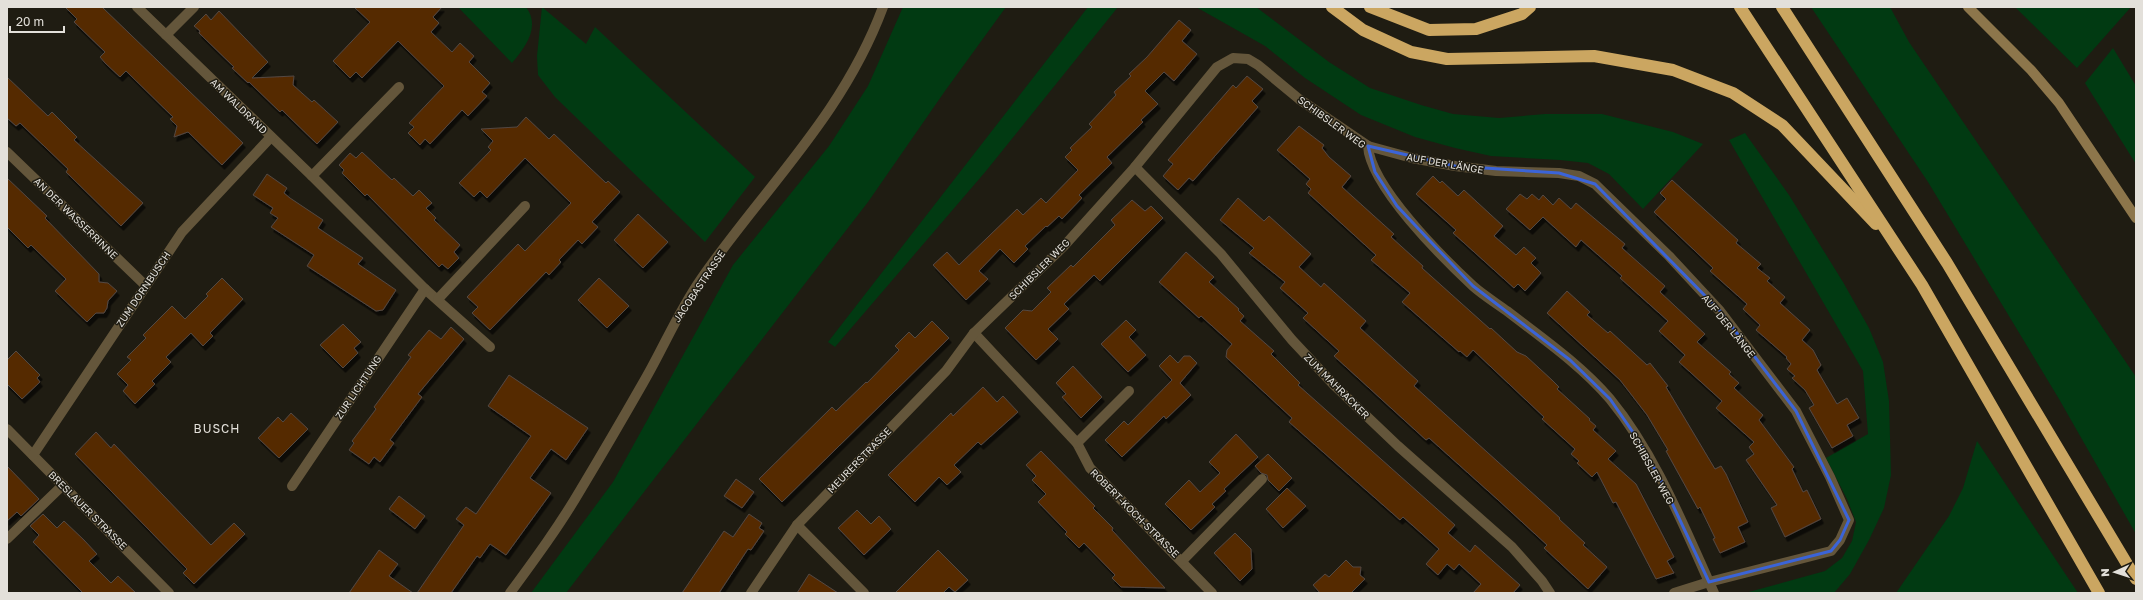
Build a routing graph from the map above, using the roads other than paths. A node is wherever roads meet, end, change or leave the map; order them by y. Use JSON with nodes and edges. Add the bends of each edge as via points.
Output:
{"nodes":[{"id":1,"x":137,"y":7,"type":"edge"},
{"id":2,"x":194,"y":7,"type":"edge"},
{"id":3,"x":883,"y":7,"type":"edge"},
{"id":4,"x":1332,"y":7,"type":"edge"},
{"id":5,"x":1370,"y":7,"type":"edge"},
{"id":6,"x":1530,"y":7,"type":"edge"},
{"id":7,"x":1740,"y":7,"type":"edge"},
{"id":8,"x":1782,"y":7,"type":"edge"},
{"id":9,"x":1968,"y":7,"type":"edge"},
{"id":10,"x":166,"y":35,"type":"junction"},
{"id":11,"x":399,"y":87,"type":"dead end"},
{"id":12,"x":271,"y":137,"type":"junction"},
{"id":13,"x":1368,"y":146,"type":"junction"},
{"id":14,"x":7,"y":152,"type":"edge"},
{"id":15,"x":1135,"y":167,"type":"junction"},
{"id":16,"x":312,"y":176,"type":"junction"},
{"id":17,"x":525,"y":206,"type":"dead end"},
{"id":18,"x":2136,"y":218,"type":"edge"},
{"id":19,"x":1898,"y":247,"type":"junction"},
{"id":20,"x":145,"y":285,"type":"junction"},
{"id":21,"x":425,"y":289,"type":"junction"},
{"id":22,"x":438,"y":299,"type":"junction"},
{"id":23,"x":974,"y":333,"type":"junction"},
{"id":24,"x":490,"y":348,"type":"dead end"},
{"id":25,"x":1129,"y":391,"type":"dead end"},
{"id":26,"x":7,"y":428,"type":"edge"},
{"id":27,"x":1077,"y":443,"type":"junction"},
{"id":28,"x":33,"y":455,"type":"junction"},
{"id":29,"x":1262,"y":479,"type":"dead end"},
{"id":30,"x":63,"y":485,"type":"junction"},
{"id":31,"x":292,"y":486,"type":"dead end"},
{"id":32,"x":797,"y":525,"type":"junction"},
{"id":33,"x":7,"y":538,"type":"edge"},
{"id":34,"x":1182,"y":561,"type":"junction"},
{"id":35,"x":2136,"y":579,"type":"edge"},
{"id":36,"x":1709,"y":582,"type":"junction"},
{"id":37,"x":169,"y":593,"type":"edge"},
{"id":38,"x":510,"y":593,"type":"edge"},
{"id":39,"x":751,"y":593,"type":"edge"},
{"id":40,"x":864,"y":593,"type":"edge"},
{"id":41,"x":1212,"y":593,"type":"edge"},
{"id":42,"x":1550,"y":593,"type":"edge"},
{"id":43,"x":1674,"y":593,"type":"edge"},
{"id":44,"x":1714,"y":593,"type":"edge"},
{"id":45,"x":2100,"y":593,"type":"edge"}],
"edges":[{"from":1,"to":10,"type":"street","name":"AM WALDRAND"},
{"from":2,"to":10,"type":"street"},
{"from":3,"to":38,"type":"street","name":"JACOBASTRASSE","via":[[849,81],[822,124],[701,280],[581,489]]},
{"from":4,"to":19,"type":"highway","via":[[1363,30],[1411,52],[1447,59],[1594,56],[1673,70],[1733,93],[1782,124]]},
{"from":5,"to":6,"type":"highway","via":[[1429,30],[1476,29],[1522,14]]},
{"from":7,"to":19,"type":"highway"},
{"from":8,"to":35,"type":"highway","via":[[1947,263]]},
{"from":9,"to":18,"type":"main road","via":[[2031,70],[2059,103]]},
{"from":10,"to":12,"type":"street","name":"AM WALDRAND"},
{"from":11,"to":16,"type":"street"},
{"from":12,"to":16,"type":"street","name":"AM WALDRAND"},
{"from":12,"to":20,"type":"street","name":"ZUM DORNBUSCH","via":[[182,232]]},
{"from":13,"to":15,"type":"street","name":"SCHIBSLER WEG","via":[[1299,99],[1258,65],[1248,59],[1233,58],[1217,67]]},
{"from":13,"to":36,"type":"street","name":"SCHIBSLER WEG","via":[[1375,172],[1397,206],[1473,286],[1570,360],[1610,399],[1639,441],[1660,478]]},
{"from":13,"to":36,"type":"street","name":"AUF DER LÄNGE","via":[[1455,166],[1579,176],[1595,184],[1669,256],[1720,312],[1796,411],[1849,520],[1840,540],[1831,551]]},
{"from":14,"to":20,"type":"street","name":"AN DER WASSERRINNE"},
{"from":15,"to":23,"type":"street","name":"SCHIBSLER WEG","via":[[1064,246]]},
{"from":15,"to":42,"type":"street","name":"ZUM MAHRACKER","via":[[1221,254],[1292,340],[1335,386],[1398,446],[1512,546]]},
{"from":16,"to":21,"type":"street","name":"AM WALDRAND"},
{"from":17,"to":22,"type":"street"},
{"from":19,"to":45,"type":"highway"},
{"from":20,"to":28,"type":"street","name":"ZUM DORNBUSCH"},
{"from":21,"to":22,"type":"street","name":"AM WALDRAND"},
{"from":21,"to":31,"type":"street","name":"ZUR LICHTUNG"},
{"from":22,"to":24,"type":"street","name":"AM WALDRAND"},
{"from":23,"to":27,"type":"street","name":"ROBERT-KOCH-STRASSE"},
{"from":23,"to":32,"type":"street","name":"MEURERSTRASSE","via":[[946,371]]},
{"from":25,"to":27,"type":"street"},
{"from":26,"to":28,"type":"street","name":"BRESLAUER STRASSE"},
{"from":27,"to":34,"type":"street","name":"ROBERT-KOCH-STRASSE","via":[[1090,468]]},
{"from":28,"to":30,"type":"street","name":"BRESLAUER STRASSE"},
{"from":29,"to":34,"type":"street","name":"ROBERT-KOCH-STRASSE"},
{"from":30,"to":33,"type":"street"},
{"from":30,"to":37,"type":"street","name":"BRESLAUER STRASSE"},
{"from":32,"to":39,"type":"street","name":"MEURERSTRASSE"},
{"from":32,"to":40,"type":"street"},
{"from":34,"to":41,"type":"street","name":"ROBERT-KOCH-STRASSE"},
{"from":36,"to":43,"type":"street","name":"AUF DER LÄNGE"},
{"from":36,"to":44,"type":"street","name":"SCHIBSLER WEG"}]}
